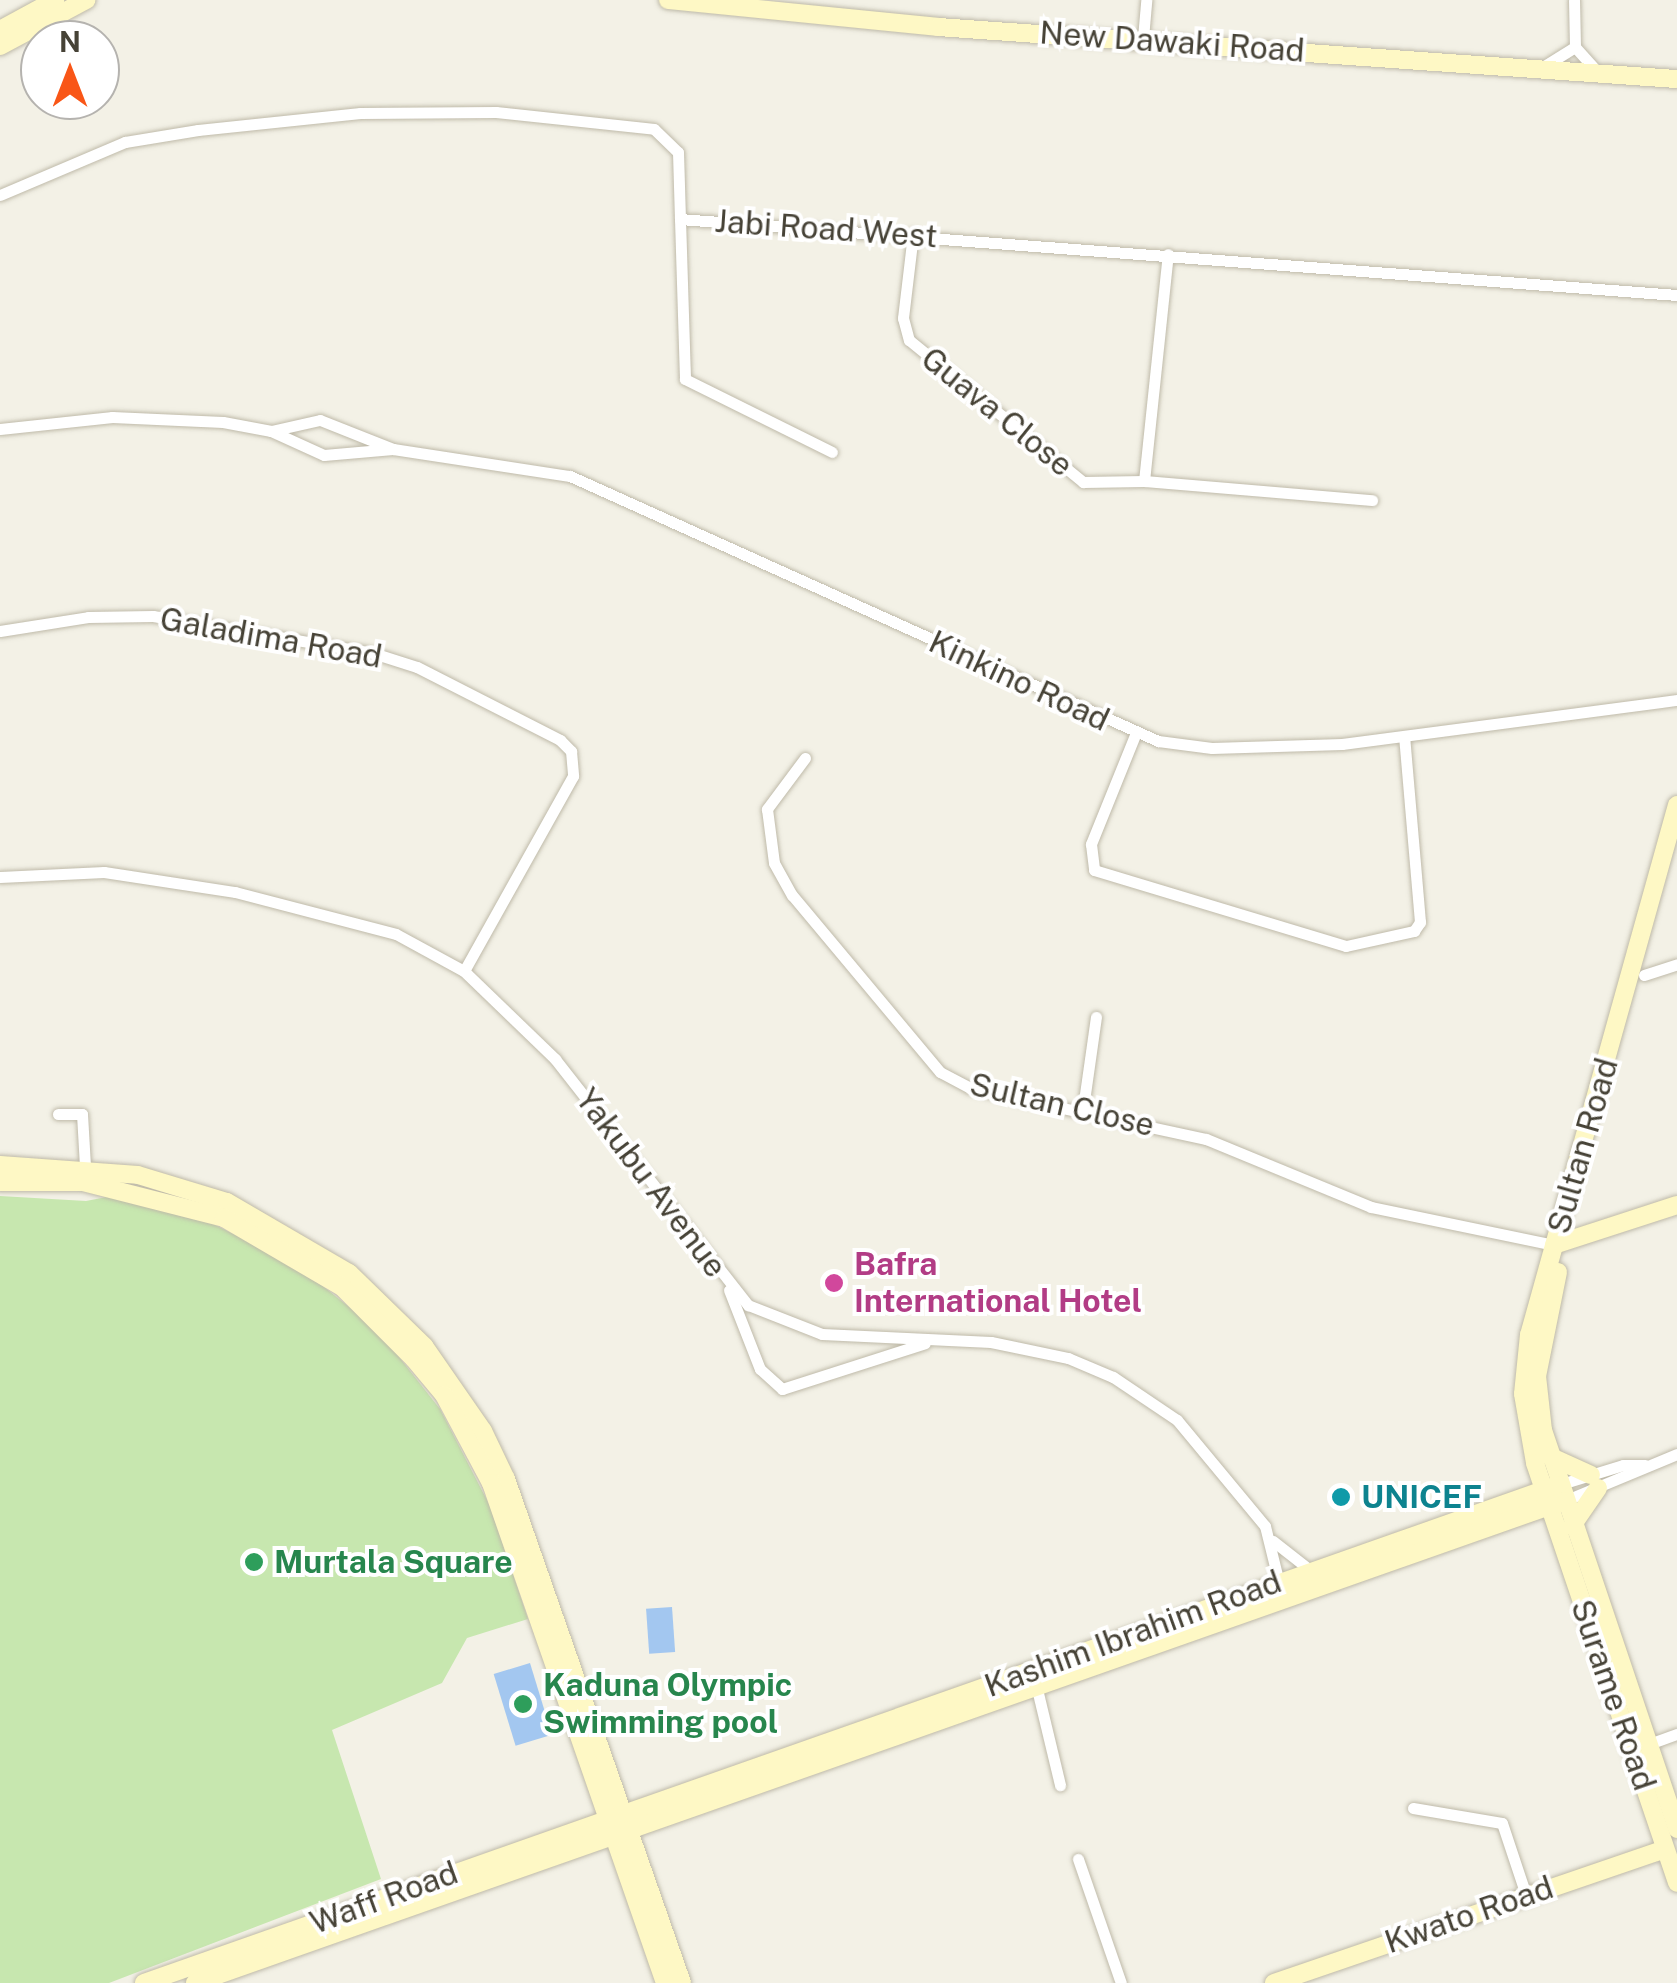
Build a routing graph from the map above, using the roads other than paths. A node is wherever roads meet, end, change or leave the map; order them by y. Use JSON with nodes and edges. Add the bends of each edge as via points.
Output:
{"nodes":[{"id":1,"x":55,"y":0,"type":"edge"},
{"id":2,"x":86,"y":0,"type":"edge"},
{"id":3,"x":668,"y":0,"type":"edge"},
{"id":4,"x":1146,"y":0,"type":"edge"},
{"id":5,"x":1574,"y":0,"type":"edge"},
{"id":6,"x":743,"y":6,"type":"edge"},
{"id":7,"x":2,"y":24,"type":"edge"},
{"id":8,"x":1143,"y":38,"type":"junction"},
{"id":9,"x":0,"y":46,"type":"edge"},
{"id":10,"x":1575,"y":47,"type":"junction"},
{"id":11,"x":1546,"y":65,"type":"junction"},
{"id":12,"x":1596,"y":70,"type":"junction"},
{"id":13,"x":1677,"y":79,"type":"edge"},
{"id":14,"x":0,"y":195,"type":"edge"},
{"id":15,"x":680,"y":219,"type":"junction"},
{"id":16,"x":913,"y":234,"type":"junction"},
{"id":17,"x":1168,"y":254,"type":"junction"},
{"id":18,"x":1677,"y":295,"type":"edge"},
{"id":19,"x":0,"y":430,"type":"edge"},
{"id":20,"x":271,"y":431,"type":"junction"},
{"id":21,"x":392,"y":449,"type":"junction"},
{"id":22,"x":832,"y":452,"type":"dead end"},
{"id":23,"x":1144,"y":480,"type":"junction"},
{"id":24,"x":1372,"y":500,"type":"dead end"},
{"id":25,"x":0,"y":631,"type":"edge"},
{"id":26,"x":1677,"y":700,"type":"edge"},
{"id":27,"x":1135,"y":734,"type":"junction"},
{"id":28,"x":1404,"y":736,"type":"junction"},
{"id":29,"x":805,"y":758,"type":"dead end"},
{"id":30,"x":1676,"y":810,"type":"edge"},
{"id":31,"x":1677,"y":842,"type":"edge"},
{"id":32,"x":0,"y":877,"type":"edge"},
{"id":33,"x":1677,"y":964,"type":"edge"},
{"id":34,"x":464,"y":972,"type":"junction"},
{"id":35,"x":1644,"y":975,"type":"junction"},
{"id":36,"x":1096,"y":1016,"type":"dead end"},
{"id":37,"x":1083,"y":1108,"type":"junction"},
{"id":38,"x":58,"y":1114,"type":"dead end"},
{"id":39,"x":0,"y":1165,"type":"edge"},
{"id":40,"x":86,"y":1166,"type":"junction"},
{"id":41,"x":0,"y":1182,"type":"edge"},
{"id":42,"x":1677,"y":1206,"type":"edge"},
{"id":43,"x":1560,"y":1244,"type":"junction"},
{"id":44,"x":728,"y":1286,"type":"junction"},
{"id":45,"x":932,"y":1341,"type":"junction"},
{"id":46,"x":1677,"y":1454,"type":"edge"},
{"id":47,"x":1542,"y":1460,"type":"junction"},
{"id":48,"x":1595,"y":1482,"type":"junction"},
{"id":49,"x":1554,"y":1495,"type":"junction"},
{"id":50,"x":1511,"y":1510,"type":"junction"},
{"id":51,"x":1565,"y":1528,"type":"junction"},
{"id":52,"x":1273,"y":1540,"type":"junction"},
{"id":53,"x":1310,"y":1570,"type":"junction"},
{"id":54,"x":1280,"y":1583,"type":"junction"},
{"id":55,"x":1102,"y":1656,"type":"junction"},
{"id":56,"x":1037,"y":1689,"type":"junction"},
{"id":57,"x":1677,"y":1734,"type":"edge"},
{"id":58,"x":1649,"y":1744,"type":"junction"},
{"id":59,"x":606,"y":1785,"type":"junction"},
{"id":60,"x":1060,"y":1785,"type":"dead end"},
{"id":61,"x":1413,"y":1808,"type":"dead end"},
{"id":62,"x":659,"y":1811,"type":"junction"},
{"id":63,"x":619,"y":1825,"type":"junction"},
{"id":64,"x":1677,"y":1829,"type":"edge"},
{"id":65,"x":580,"y":1838,"type":"junction"},
{"id":66,"x":1665,"y":1849,"type":"junction"},
{"id":67,"x":1078,"y":1859,"type":"dead end"},
{"id":68,"x":632,"y":1864,"type":"junction"},
{"id":69,"x":1677,"y":1883,"type":"edge"},
{"id":70,"x":1526,"y":1896,"type":"junction"},
{"id":71,"x":201,"y":1982,"type":"edge"},
{"id":72,"x":144,"y":1983,"type":"edge"},
{"id":73,"x":665,"y":1983,"type":"edge"},
{"id":74,"x":682,"y":1983,"type":"edge"},
{"id":75,"x":1122,"y":1983,"type":"edge"},
{"id":76,"x":1274,"y":1983,"type":"edge"}],
"edges":[{"from":1,"to":7,"type":"street"},
{"from":2,"to":9,"type":"street"},
{"from":3,"to":6,"type":"street","name":"New Dawaki Road"},
{"from":4,"to":8,"type":"street"},
{"from":5,"to":10,"type":"street"},
{"from":6,"to":8,"type":"street","name":"New Dawaki Road"},
{"from":8,"to":11,"type":"street","name":"New Dawaki Road"},
{"from":10,"to":11,"type":"street"},
{"from":10,"to":12,"type":"street"},
{"from":11,"to":12,"type":"street","name":"New Dawaki Road"},
{"from":12,"to":13,"type":"street","name":"New Dawaki Road"},
{"from":14,"to":15,"type":"street","name":"Jabi Road West","via":[[126,142],[360,113],[496,112],[654,129],[678,152]]},
{"from":15,"to":16,"type":"street","name":"Jabi Road West"},
{"from":15,"to":22,"type":"street","via":[[685,378]]},
{"from":16,"to":17,"type":"street","name":"Jabi Road West"},
{"from":16,"to":23,"type":"street","name":"Guava Close","via":[[903,318],[909,340],[1082,482]]},
{"from":17,"to":18,"type":"street","name":"Jabi Road West"},
{"from":17,"to":23,"type":"street"},
{"from":19,"to":20,"type":"street","name":"Kinkino Road","via":[[112,416]]},
{"from":20,"to":21,"type":"street","name":"Kinkino Road","via":[[324,456]]},
{"from":20,"to":21,"type":"street","name":"Kinkino Road","via":[[320,420]]},
{"from":21,"to":27,"type":"street","name":"Kinkino Road","via":[[570,476]]},
{"from":23,"to":24,"type":"street"},
{"from":25,"to":34,"type":"street","name":"Galadima Road","via":[[88,617],[153,616],[374,653],[417,667],[560,740],[571,751],[573,776]]},
{"from":26,"to":28,"type":"street","name":"Kinkino Road"},
{"from":27,"to":28,"type":"street","name":"Kinkino Road","via":[[1212,748]]},
{"from":27,"to":28,"type":"street","via":[[1091,844],[1094,870],[1346,946],[1414,931],[1420,922]]},
{"from":29,"to":37,"type":"street","name":"Sultan Close","via":[[766,813],[774,863],[792,896],[940,1072],[970,1088]]},
{"from":30,"to":43,"type":"street","name":"Sultan Road"},
{"from":31,"to":35,"type":"street","name":"Sultan Road"},
{"from":32,"to":34,"type":"street","name":"Yakubu Avenue","via":[[104,872],[236,892],[336,913],[396,934]]},
{"from":33,"to":35,"type":"street"},
{"from":34,"to":44,"type":"street","name":"Yakubu Avenue","via":[[555,1059],[667,1196]]},
{"from":35,"to":43,"type":"street","name":"Sultan Road"},
{"from":36,"to":37,"type":"street"},
{"from":37,"to":43,"type":"street","name":"Sultan Close","via":[[1206,1139],[1371,1207]]},
{"from":38,"to":40,"type":"street","via":[[82,1114]]},
{"from":39,"to":40,"type":"street"},
{"from":40,"to":59,"type":"street","via":[[186,1188],[266,1220],[350,1273],[424,1346],[483,1431],[506,1479]]},
{"from":41,"to":59,"type":"street","via":[[83,1182],[224,1218],[300,1258],[382,1323],[444,1396],[491,1483]]},
{"from":42,"to":43,"type":"street"},
{"from":43,"to":47,"type":"street","name":"Sultan Road","via":[[1523,1376]]},
{"from":44,"to":45,"type":"street","name":"Yakubu Avenue","via":[[748,1306],[796,1327]]},
{"from":44,"to":45,"type":"street","via":[[760,1370],[782,1389]]},
{"from":45,"to":52,"type":"street","name":"Yakubu Avenue","via":[[991,1342],[1068,1358],[1138,1392],[1177,1420]]},
{"from":46,"to":48,"type":"street","name":"Kashim Ibrahim Road"},
{"from":47,"to":48,"type":"street"},
{"from":47,"to":49,"type":"street","name":"Sultan Road"},
{"from":47,"to":50,"type":"street"},
{"from":48,"to":49,"type":"street","name":"Kashim Ibrahim Road"},
{"from":48,"to":51,"type":"street"},
{"from":49,"to":50,"type":"street","name":"Kashim Ibrahim Road"},
{"from":49,"to":51,"type":"street","name":"Surame Road"},
{"from":50,"to":51,"type":"street"},
{"from":50,"to":53,"type":"street","name":"Kashim Ibrahim Road"},
{"from":50,"to":55,"type":"street","name":"Kashim Ibrahim Road"},
{"from":51,"to":58,"type":"street","name":"Surame Road"},
{"from":51,"to":66,"type":"street","name":"Surame Road"},
{"from":52,"to":53,"type":"street","name":"Yakubu Avenue"},
{"from":52,"to":54,"type":"street","name":"Yakubu Avenue"},
{"from":53,"to":54,"type":"street","name":"Kashim Ibrahim Road"},
{"from":54,"to":55,"type":"street","name":"Kashim Ibrahim Road"},
{"from":55,"to":56,"type":"street","name":"Kashim Ibrahim Road"},
{"from":55,"to":62,"type":"street","name":"Kashim Ibrahim Road"},
{"from":56,"to":60,"type":"street"},
{"from":56,"to":62,"type":"street","name":"Kashim Ibrahim Road"},
{"from":57,"to":58,"type":"street"},
{"from":58,"to":64,"type":"street","name":"Surame Road"},
{"from":59,"to":62,"type":"street"},
{"from":59,"to":63,"type":"street"},
{"from":59,"to":65,"type":"street"},
{"from":61,"to":70,"type":"street","via":[[1502,1822]]},
{"from":62,"to":63,"type":"street","name":"Kashim Ibrahim Road"},
{"from":62,"to":68,"type":"street"},
{"from":63,"to":65,"type":"street","name":"Waff Road"},
{"from":63,"to":68,"type":"street"},
{"from":65,"to":68,"type":"street"},
{"from":65,"to":71,"type":"street","name":"Waff Road"},
{"from":65,"to":72,"type":"street","name":"Waff Road"},
{"from":66,"to":69,"type":"street","name":"Surame Road"},
{"from":66,"to":70,"type":"street","name":"Kwato Road"},
{"from":67,"to":75,"type":"street"},
{"from":68,"to":73,"type":"street"},
{"from":68,"to":74,"type":"street"},
{"from":70,"to":76,"type":"street","name":"Kwato Road"}]}
